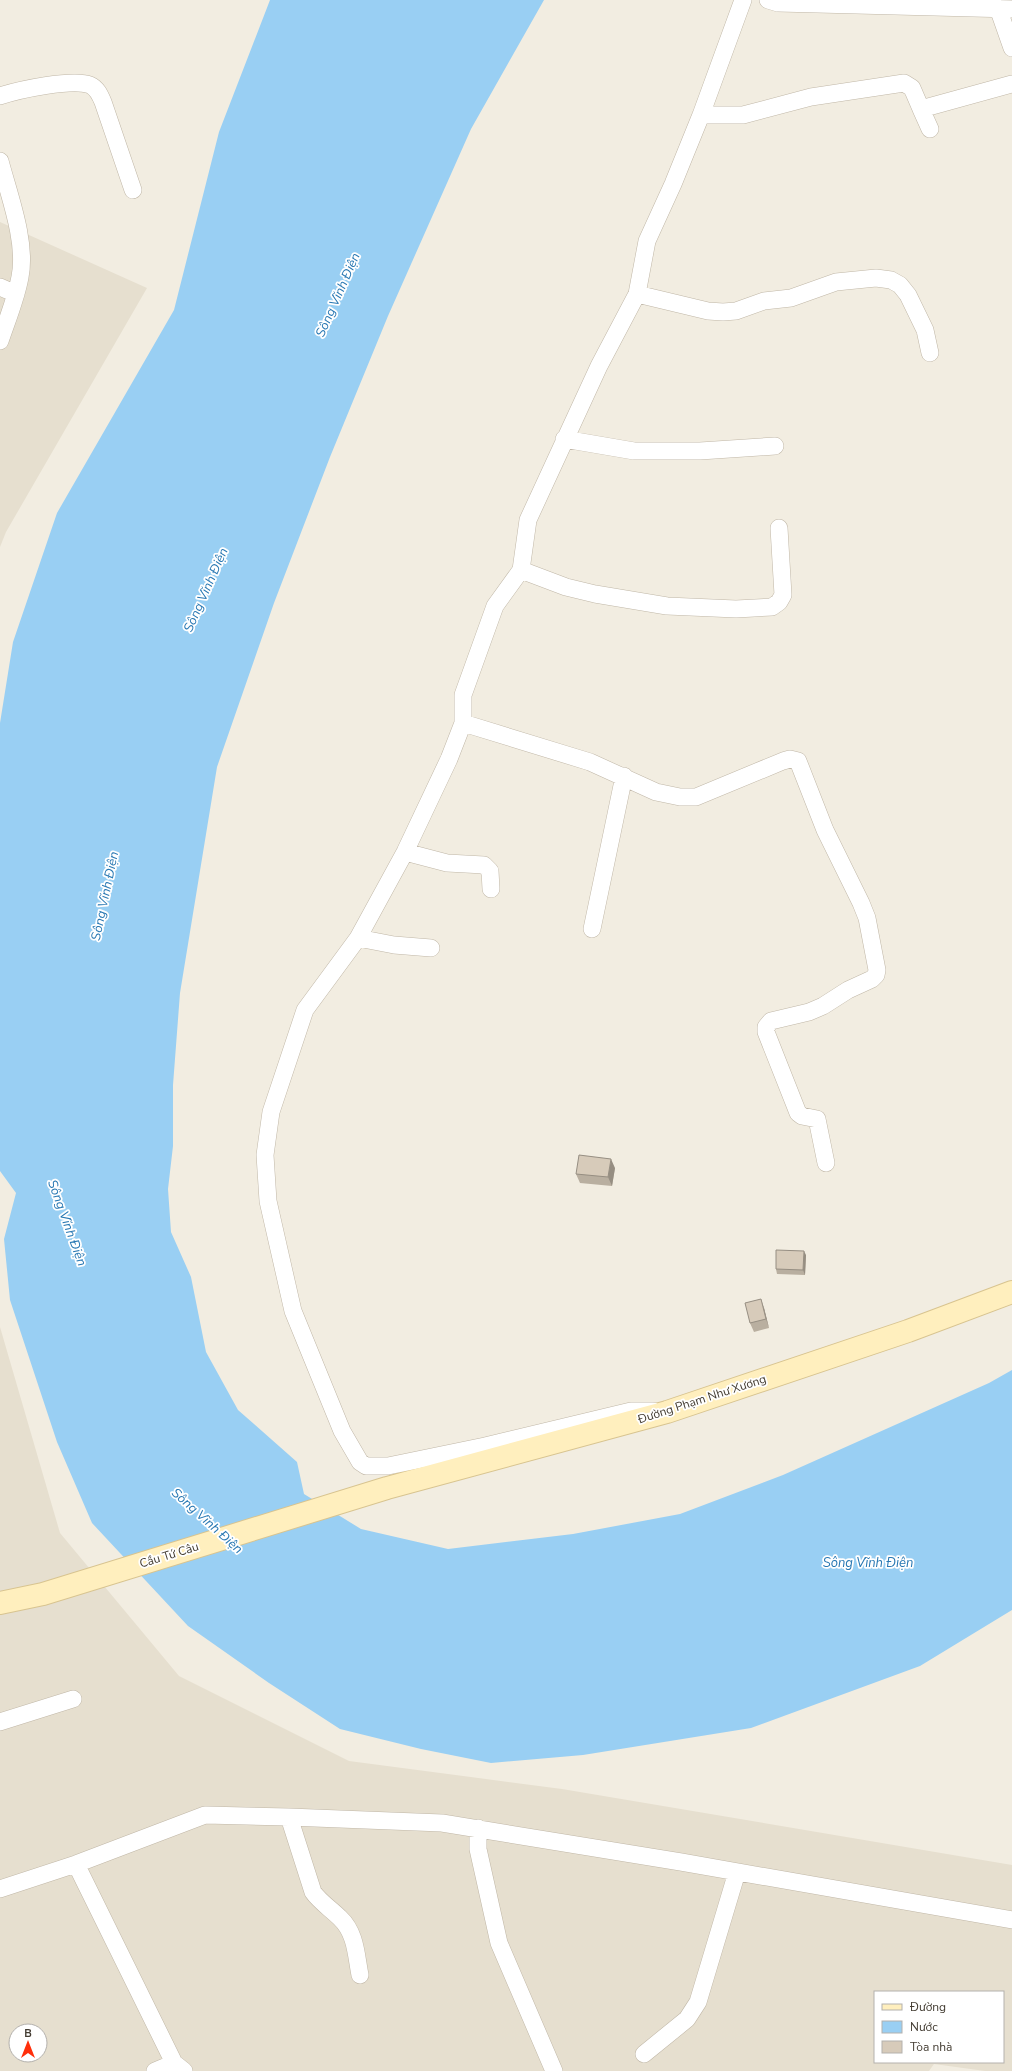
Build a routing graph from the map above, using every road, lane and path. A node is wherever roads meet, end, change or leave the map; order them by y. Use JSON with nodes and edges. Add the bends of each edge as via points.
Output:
{"nodes":[{"id":1,"x":743,"y":0,"type":"edge"},
{"id":2,"x":768,"y":0,"type":"edge"},
{"id":3,"x":1005,"y":9,"type":"edge"},
{"id":4,"x":1012,"y":48,"type":"edge"},
{"id":5,"x":1012,"y":84,"type":"edge"},
{"id":6,"x":0,"y":96,"type":"edge"},
{"id":7,"x":922,"y":109,"type":"junction"},
{"id":8,"x":701,"y":115,"type":"junction"},
{"id":9,"x":930,"y":129,"type":"dead end"},
{"id":10,"x":0,"y":161,"type":"edge"},
{"id":11,"x":133,"y":190,"type":"dead end"},
{"id":12,"x":0,"y":287,"type":"edge"},
{"id":13,"x":16,"y":294,"type":"junction"},
{"id":14,"x":637,"y":294,"type":"junction"},
{"id":15,"x":0,"y":341,"type":"edge"},
{"id":16,"x":930,"y":353,"type":"dead end"},
{"id":17,"x":564,"y":439,"type":"junction"},
{"id":18,"x":775,"y":446,"type":"dead end"},
{"id":19,"x":779,"y":528,"type":"dead end"},
{"id":20,"x":521,"y":570,"type":"junction"},
{"id":21,"x":463,"y":723,"type":"junction"},
{"id":22,"x":624,"y":776,"type":"junction"},
{"id":23,"x":405,"y":852,"type":"junction"},
{"id":24,"x":491,"y":890,"type":"dead end"},
{"id":25,"x":592,"y":929,"type":"dead end"},
{"id":26,"x":358,"y":938,"type":"junction"},
{"id":27,"x":431,"y":948,"type":"dead end"},
{"id":28,"x":826,"y":1163,"type":"dead end"},
{"id":29,"x":1012,"y":1292,"type":"edge"},
{"id":30,"x":667,"y":1412,"type":"junction"},
{"id":31,"x":387,"y":1488,"type":"joint"},
{"id":32,"x":0,"y":1603,"type":"edge"},
{"id":33,"x":73,"y":1699,"type":"dead end"},
{"id":34,"x":0,"y":1722,"type":"edge"},
{"id":35,"x":289,"y":1817,"type":"junction"},
{"id":36,"x":478,"y":1828,"type":"junction"},
{"id":37,"x":76,"y":1864,"type":"junction"},
{"id":38,"x":737,"y":1872,"type":"junction"},
{"id":39,"x":0,"y":1889,"type":"edge"},
{"id":40,"x":1012,"y":1920,"type":"edge"},
{"id":41,"x":360,"y":1975,"type":"dead end"},
{"id":42,"x":644,"y":2054,"type":"dead end"},
{"id":43,"x":179,"y":2067,"type":"edge"},
{"id":44,"x":155,"y":2071,"type":"edge"},
{"id":45,"x":554,"y":2071,"type":"edge"}],
"edges":[{"from":1,"to":8,"type":"street"},
{"from":2,"to":3,"type":"street","via":[[778,3]]},
{"from":3,"to":4,"type":"street"},
{"from":5,"to":7,"type":"street"},
{"from":6,"to":11,"type":"street","via":[[43,86],[80,83],[90,85],[99,92]]},
{"from":7,"to":8,"type":"street","via":[[912,88],[904,83],[811,97],[743,115]]},
{"from":7,"to":9,"type":"street"},
{"from":8,"to":14,"type":"street","via":[[647,241]]},
{"from":10,"to":13,"type":"street","via":[[19,238],[21,267]]},
{"from":12,"to":13,"type":"street"},
{"from":13,"to":15,"type":"street"},
{"from":14,"to":16,"type":"street","via":[[708,311],[723,312],[790,298],[836,282],[876,278],[890,280],[900,285],[908,295],[925,330]]},
{"from":14,"to":17,"type":"street"},
{"from":17,"to":18,"type":"street","via":[[634,451],[700,451]]},
{"from":17,"to":20,"type":"street","via":[[528,520]]},
{"from":19,"to":20,"type":"street","via":[[784,595],[780,602],[772,607],[736,609],[667,606],[566,587]]},
{"from":20,"to":21,"type":"street","via":[[495,606],[463,695]]},
{"from":21,"to":22,"type":"street","via":[[590,762]]},
{"from":21,"to":23,"type":"street"},
{"from":22,"to":25,"type":"street"},
{"from":22,"to":28,"type":"street","via":[[656,792],[696,797],[783,761],[794,759],[801,766],[825,830],[867,918],[877,970],[872,979],[822,1006],[809,1012],[771,1021],[766,1027],[798,1113],[817,1119]]},
{"from":23,"to":24,"type":"street","via":[[447,863],[484,865],[490,871]]},
{"from":23,"to":26,"type":"street"},
{"from":26,"to":27,"type":"street","via":[[394,945]]},
{"from":26,"to":30,"type":"street","via":[[304,1010],[271,1112],[265,1155],[268,1201],[293,1311],[342,1431],[360,1462],[366,1466],[388,1466],[485,1446],[631,1410]]},
{"from":29,"to":30,"type":"main road","name":"Đường Phạm Như Xương","via":[[908,1331]]},
{"from":30,"to":31,"type":"main road","name":"Đường Phạm Như Xương"},
{"from":31,"to":32,"type":"main road","name":"Cầu Tứ Câu","via":[[43,1594]]},
{"from":33,"to":34,"type":"street"},
{"from":35,"to":36,"type":"street","via":[[442,1823]]},
{"from":35,"to":37,"type":"street","via":[[205,1815]]},
{"from":35,"to":41,"type":"street","via":[[313,1892],[341,1918],[352,1934]]},
{"from":36,"to":38,"type":"street"},
{"from":36,"to":45,"type":"street","via":[[478,1849],[499,1942]]},
{"from":37,"to":39,"type":"street"},
{"from":37,"to":43,"type":"street"},
{"from":38,"to":40,"type":"street"},
{"from":38,"to":42,"type":"street","via":[[698,2002],[686,2019]]},
{"from":43,"to":44,"type":"street"}]}
